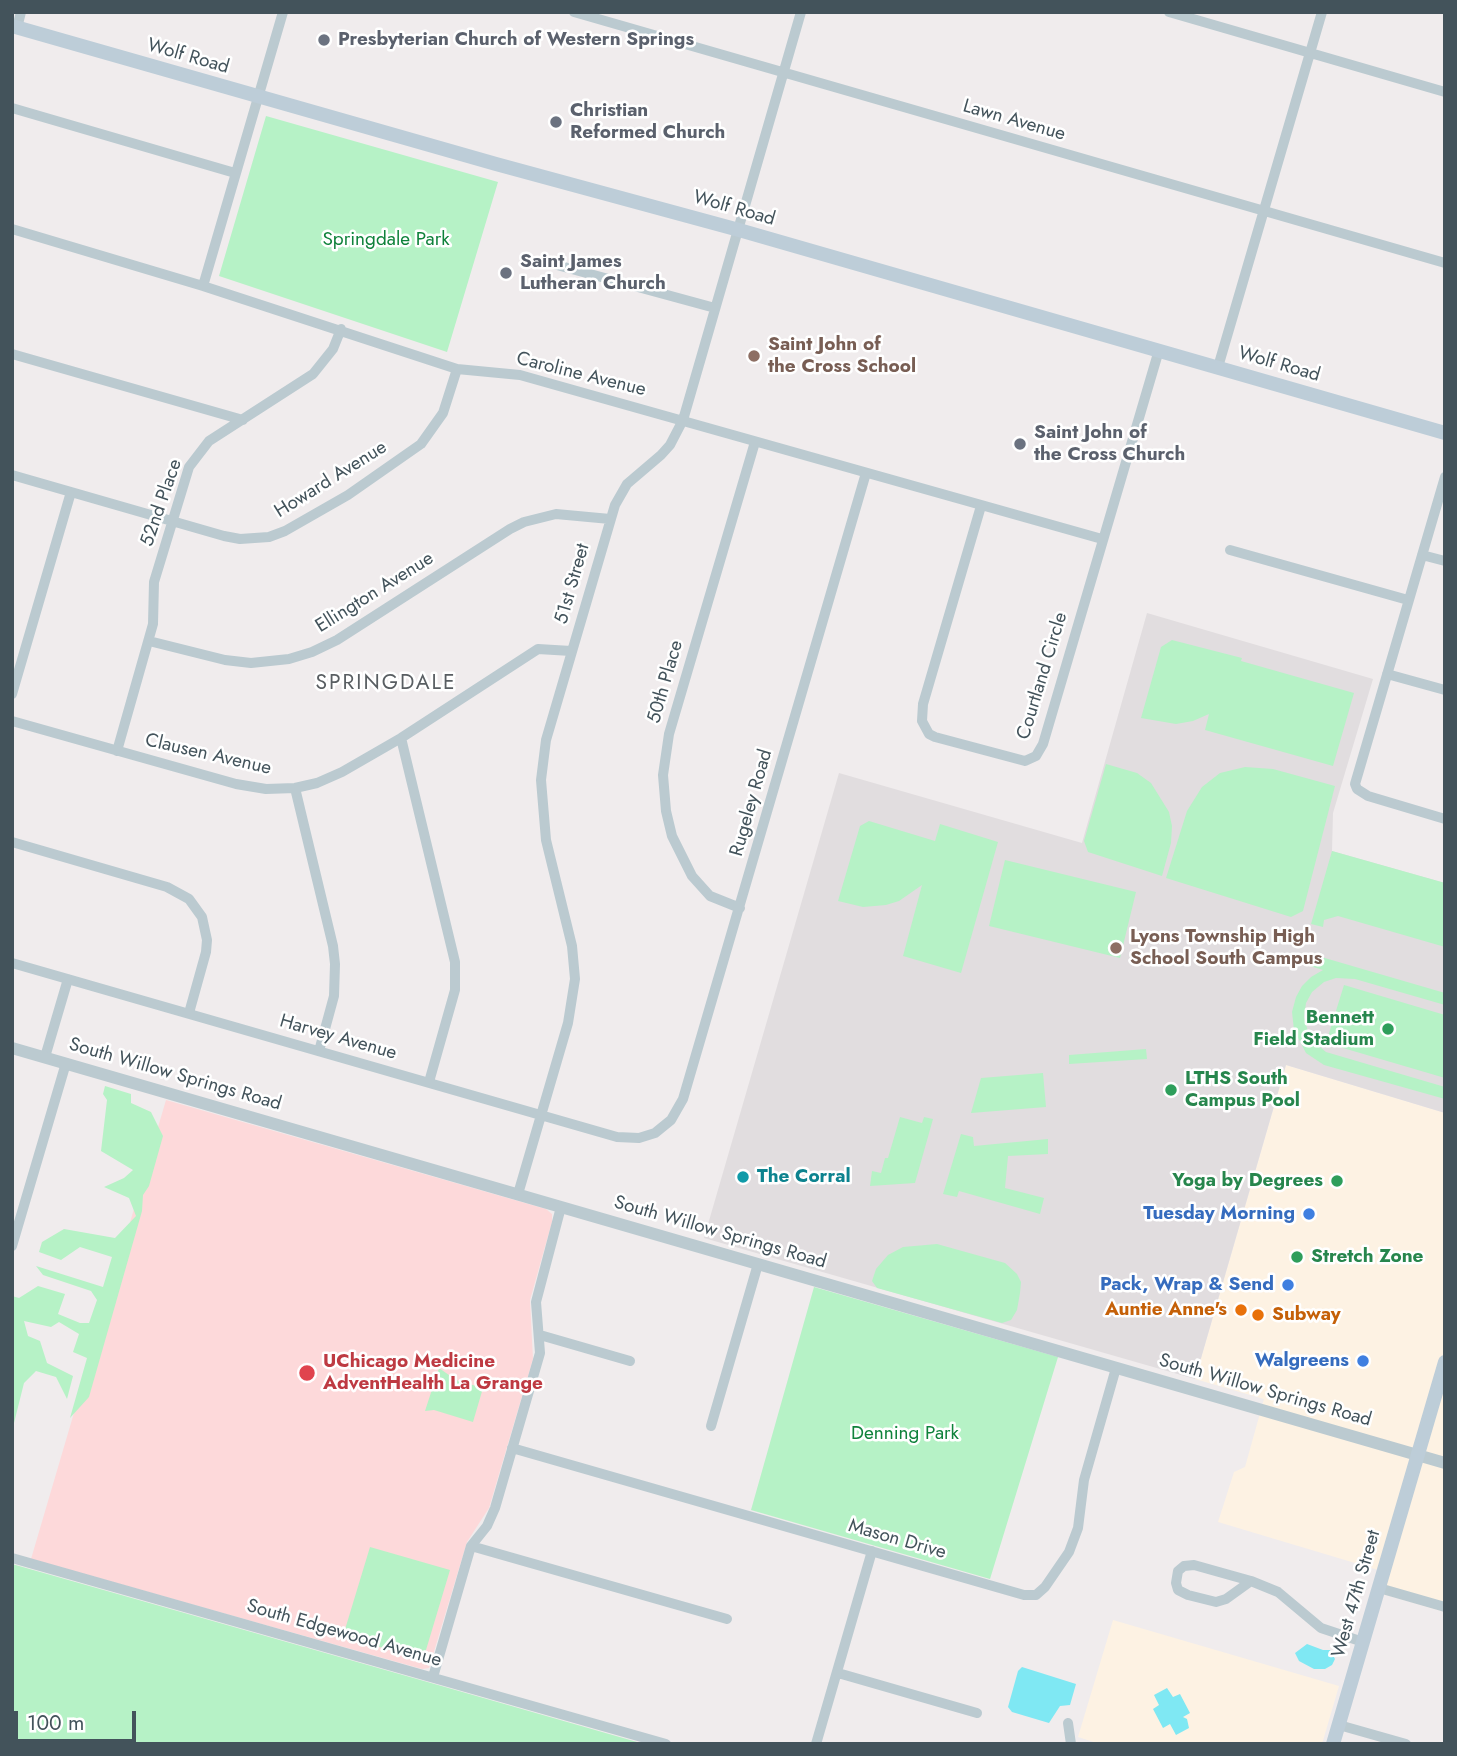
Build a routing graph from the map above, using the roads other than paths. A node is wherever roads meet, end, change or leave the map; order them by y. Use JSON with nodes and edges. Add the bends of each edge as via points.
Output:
{"nodes":[{"id":1,"x":21,"y":12,"type":"edge"},
{"id":2,"x":283,"y":12,"type":"edge"},
{"id":3,"x":574,"y":12,"type":"edge"},
{"id":4,"x":801,"y":12,"type":"edge"},
{"id":5,"x":1169,"y":12,"type":"edge"},
{"id":6,"x":1321,"y":12,"type":"edge"},
{"id":7,"x":15,"y":27,"type":"edge"},
{"id":8,"x":1310,"y":53,"type":"junction"},
{"id":9,"x":783,"y":72,"type":"junction"},
{"id":10,"x":1445,"y":92,"type":"edge"},
{"id":11,"x":258,"y":96,"type":"junction"},
{"id":12,"x":12,"y":108,"type":"edge"},
{"id":13,"x":235,"y":173,"type":"junction"},
{"id":14,"x":1263,"y":211,"type":"junction"},
{"id":15,"x":12,"y":229,"type":"edge"},
{"id":16,"x":739,"y":230,"type":"junction"},
{"id":17,"x":545,"y":262,"type":"dead end"},
{"id":18,"x":1445,"y":263,"type":"edge"},
{"id":19,"x":203,"y":286,"type":"junction"},
{"id":20,"x":715,"y":308,"type":"junction"},
{"id":21,"x":341,"y":330,"type":"junction"},
{"id":22,"x":1158,"y":350,"type":"junction"},
{"id":23,"x":12,"y":354,"type":"edge"},
{"id":24,"x":1218,"y":367,"type":"junction"},
{"id":25,"x":457,"y":369,"type":"junction"},
{"id":26,"x":243,"y":419,"type":"junction"},
{"id":27,"x":683,"y":419,"type":"junction"},
{"id":28,"x":1445,"y":433,"type":"edge"},
{"id":29,"x":755,"y":442,"type":"junction"},
{"id":30,"x":866,"y":473,"type":"junction"},
{"id":31,"x":12,"y":475,"type":"edge"},
{"id":32,"x":1445,"y":477,"type":"edge"},
{"id":33,"x":71,"y":492,"type":"junction"},
{"id":34,"x":981,"y":506,"type":"junction"},
{"id":35,"x":610,"y":519,"type":"junction"},
{"id":36,"x":172,"y":520,"type":"junction"},
{"id":37,"x":1102,"y":540,"type":"junction"},
{"id":38,"x":1230,"y":550,"type":"dead end"},
{"id":39,"x":1422,"y":555,"type":"junction"},
{"id":40,"x":1445,"y":561,"type":"edge"},
{"id":41,"x":1408,"y":600,"type":"junction"},
{"id":42,"x":149,"y":641,"type":"junction"},
{"id":43,"x":571,"y":650,"type":"junction"},
{"id":44,"x":1387,"y":674,"type":"junction"},
{"id":45,"x":1445,"y":690,"type":"edge"},
{"id":46,"x":12,"y":694,"type":"edge"},
{"id":47,"x":12,"y":721,"type":"edge"},
{"id":48,"x":401,"y":738,"type":"junction"},
{"id":49,"x":117,"y":751,"type":"junction"},
{"id":50,"x":295,"y":788,"type":"junction"},
{"id":51,"x":1445,"y":819,"type":"edge"},
{"id":52,"x":12,"y":842,"type":"edge"},
{"id":53,"x":740,"y":908,"type":"junction"},
{"id":54,"x":12,"y":963,"type":"edge"},
{"id":55,"x":68,"y":979,"type":"junction"},
{"id":56,"x":189,"y":1013,"type":"junction"},
{"id":57,"x":12,"y":1048,"type":"edge"},
{"id":58,"x":319,"y":1051,"type":"junction"},
{"id":59,"x":45,"y":1058,"type":"junction"},
{"id":60,"x":66,"y":1063,"type":"junction"},
{"id":61,"x":429,"y":1083,"type":"junction"},
{"id":62,"x":541,"y":1115,"type":"junction"},
{"id":63,"x":655,"y":1133,"type":"joint"},
{"id":64,"x":518,"y":1194,"type":"junction"},
{"id":65,"x":561,"y":1207,"type":"junction"},
{"id":66,"x":12,"y":1245,"type":"edge"},
{"id":67,"x":758,"y":1264,"type":"junction"},
{"id":68,"x":540,"y":1335,"type":"junction"},
{"id":69,"x":630,"y":1361,"type":"dead end"},
{"id":70,"x":1445,"y":1362,"type":"edge"},
{"id":71,"x":1116,"y":1368,"type":"junction"},
{"id":72,"x":711,"y":1426,"type":"dead end"},
{"id":73,"x":512,"y":1448,"type":"junction"},
{"id":74,"x":1417,"y":1455,"type":"junction"},
{"id":75,"x":1445,"y":1463,"type":"edge"},
{"id":76,"x":471,"y":1546,"type":"junction"},
{"id":77,"x":872,"y":1551,"type":"junction"},
{"id":78,"x":12,"y":1558,"type":"edge"},
{"id":79,"x":1251,"y":1581,"type":"junction"},
{"id":80,"x":1379,"y":1588,"type":"junction"},
{"id":81,"x":1445,"y":1607,"type":"edge"},
{"id":82,"x":727,"y":1619,"type":"dead end"},
{"id":83,"x":1363,"y":1642,"type":"junction"},
{"id":84,"x":838,"y":1673,"type":"junction"},
{"id":85,"x":433,"y":1677,"type":"junction"},
{"id":86,"x":976,"y":1713,"type":"dead end"},
{"id":87,"x":1068,"y":1723,"type":"dead end"},
{"id":88,"x":1339,"y":1724,"type":"junction"},
{"id":89,"x":666,"y":1744,"type":"edge"},
{"id":90,"x":816,"y":1744,"type":"edge"},
{"id":91,"x":1071,"y":1744,"type":"edge"},
{"id":92,"x":1334,"y":1744,"type":"edge"},
{"id":93,"x":1406,"y":1744,"type":"edge"}],
"edges":[{"from":1,"to":7,"type":"street"},
{"from":2,"to":11,"type":"street"},
{"from":3,"to":9,"type":"street","name":"Lawn Avenue"},
{"from":4,"to":9,"type":"street","name":"51st Street"},
{"from":5,"to":8,"type":"street"},
{"from":6,"to":8,"type":"street"},
{"from":7,"to":11,"type":"main road","name":"Wolf Road"},
{"from":8,"to":10,"type":"street"},
{"from":8,"to":14,"type":"street"},
{"from":9,"to":14,"type":"street","name":"Lawn Avenue"},
{"from":9,"to":16,"type":"street","name":"51st Street"},
{"from":11,"to":13,"type":"street"},
{"from":11,"to":16,"type":"main road","name":"Wolf Road"},
{"from":12,"to":13,"type":"street"},
{"from":13,"to":19,"type":"street"},
{"from":14,"to":18,"type":"street","name":"Lawn Avenue"},
{"from":14,"to":24,"type":"street"},
{"from":15,"to":19,"type":"street","name":"Caroline Avenue"},
{"from":16,"to":20,"type":"street","name":"51st Street"},
{"from":16,"to":22,"type":"main road","name":"Wolf Road"},
{"from":17,"to":20,"type":"street"},
{"from":19,"to":21,"type":"street","name":"Caroline Avenue"},
{"from":20,"to":27,"type":"street","name":"51st Street"},
{"from":21,"to":25,"type":"street","name":"Caroline Avenue"},
{"from":21,"to":26,"type":"street","name":"52nd Place","via":[[313,374]]},
{"from":22,"to":24,"type":"main road","name":"Wolf Road"},
{"from":22,"to":37,"type":"street","name":"Courtland Circle"},
{"from":23,"to":26,"type":"street"},
{"from":24,"to":28,"type":"main road","name":"Wolf Road"},
{"from":25,"to":27,"type":"street","name":"Caroline Avenue","via":[[520,375]]},
{"from":25,"to":36,"type":"street","name":"Howard Avenue","via":[[443,413],[421,444],[348,495],[285,531],[240,539]]},
{"from":26,"to":36,"type":"street","name":"52nd Place","via":[[209,441],[197,455]]},
{"from":27,"to":29,"type":"street","name":"Caroline Avenue"},
{"from":27,"to":35,"type":"street","name":"51st Street","via":[[662,455],[627,484]]},
{"from":29,"to":30,"type":"street","name":"Caroline Avenue"},
{"from":29,"to":53,"type":"street","name":"50th Place","via":[[669,734],[663,775],[672,836],[692,876],[710,896]]},
{"from":30,"to":34,"type":"street","name":"Caroline Avenue"},
{"from":30,"to":53,"type":"street","name":"Rugeley Road"},
{"from":31,"to":33,"type":"street","name":"Howard Avenue"},
{"from":32,"to":39,"type":"street"},
{"from":33,"to":36,"type":"street","name":"Howard Avenue"},
{"from":33,"to":46,"type":"street"},
{"from":34,"to":37,"type":"street","name":"Caroline Avenue"},
{"from":34,"to":37,"type":"street","name":"Courtland Circle","via":[[923,704],[922,721],[935,737],[1017,761],[1036,756],[1043,744]]},
{"from":35,"to":42,"type":"street","name":"Ellington Avenue","via":[[556,514],[524,522],[337,640],[289,659],[225,660]]},
{"from":35,"to":43,"type":"street","name":"51st Street"},
{"from":36,"to":42,"type":"street","name":"52nd Place","via":[[154,582]]},
{"from":38,"to":41,"type":"street"},
{"from":39,"to":40,"type":"street"},
{"from":39,"to":41,"type":"street"},
{"from":41,"to":44,"type":"street"},
{"from":42,"to":49,"type":"street","name":"52nd Place"},
{"from":43,"to":48,"type":"street","name":"Clausen Avenue","via":[[538,649]]},
{"from":43,"to":62,"type":"street","name":"51st Street","via":[[541,780],[546,841],[572,946],[575,979],[572,1006]]},
{"from":44,"to":45,"type":"street"},
{"from":44,"to":51,"type":"street","via":[[1356,789]]},
{"from":47,"to":49,"type":"street","name":"Clausen Avenue"},
{"from":48,"to":50,"type":"street","name":"Clausen Avenue","via":[[342,772]]},
{"from":48,"to":61,"type":"street","via":[[455,962],[453,998]]},
{"from":49,"to":50,"type":"street","name":"Clausen Avenue","via":[[236,784]]},
{"from":50,"to":58,"type":"street","via":[[335,964],[334,996]]},
{"from":52,"to":56,"type":"street","via":[[167,887],[189,899],[202,917],[207,940]]},
{"from":53,"to":63,"type":"street","name":"Rugeley Road","via":[[683,1099],[671,1120]]},
{"from":54,"to":55,"type":"street","name":"Harvey Avenue"},
{"from":55,"to":56,"type":"street","name":"Harvey Avenue"},
{"from":55,"to":59,"type":"street"},
{"from":56,"to":58,"type":"street","name":"Harvey Avenue"},
{"from":57,"to":59,"type":"street","name":"South Willow Springs Road"},
{"from":58,"to":61,"type":"street","name":"Harvey Avenue"},
{"from":59,"to":60,"type":"street","name":"South Willow Springs Road"},
{"from":60,"to":64,"type":"street","name":"South Willow Springs Road"},
{"from":60,"to":66,"type":"street"},
{"from":61,"to":62,"type":"street","name":"Harvey Avenue"},
{"from":62,"to":63,"type":"street","name":"Harvey Avenue","via":[[628,1139]]},
{"from":62,"to":64,"type":"street","name":"51st Street"},
{"from":64,"to":65,"type":"street","name":"South Willow Springs Road"},
{"from":65,"to":67,"type":"street","name":"South Willow Springs Road"},
{"from":65,"to":68,"type":"street","via":[[537,1295]]},
{"from":67,"to":71,"type":"street","name":"South Willow Springs Road"},
{"from":67,"to":72,"type":"street"},
{"from":68,"to":69,"type":"street"},
{"from":68,"to":73,"type":"street","via":[[540,1353]]},
{"from":70,"to":74,"type":"main road","name":"West 47th Street"},
{"from":71,"to":74,"type":"street","name":"South Willow Springs Road"},
{"from":71,"to":77,"type":"street","name":"Mason Drive","via":[[1084,1479],[1078,1528],[1069,1552],[1036,1595]]},
{"from":73,"to":76,"type":"street","via":[[491,1518]]},
{"from":73,"to":77,"type":"street","name":"Mason Drive"},
{"from":74,"to":75,"type":"street","name":"South Willow Springs Road"},
{"from":74,"to":80,"type":"main road","name":"West 47th Street"},
{"from":76,"to":82,"type":"street"},
{"from":76,"to":85,"type":"street"},
{"from":77,"to":84,"type":"street"},
{"from":78,"to":85,"type":"street","name":"South Edgewood Avenue"},
{"from":79,"to":79,"type":"street","via":[[1194,1565],[1184,1566],[1176,1583],[1178,1590],[1188,1595],[1216,1602]]},
{"from":79,"to":83,"type":"street","via":[[1278,1592],[1321,1628]]},
{"from":80,"to":81,"type":"street"},
{"from":80,"to":83,"type":"main road","name":"West 47th Street"},
{"from":83,"to":88,"type":"main road","name":"West 47th Street"},
{"from":84,"to":86,"type":"street"},
{"from":84,"to":90,"type":"street"},
{"from":85,"to":89,"type":"street","name":"South Edgewood Avenue"},
{"from":87,"to":91,"type":"street"},
{"from":88,"to":92,"type":"main road","name":"West 47th Street"},
{"from":88,"to":93,"type":"street"}]}
